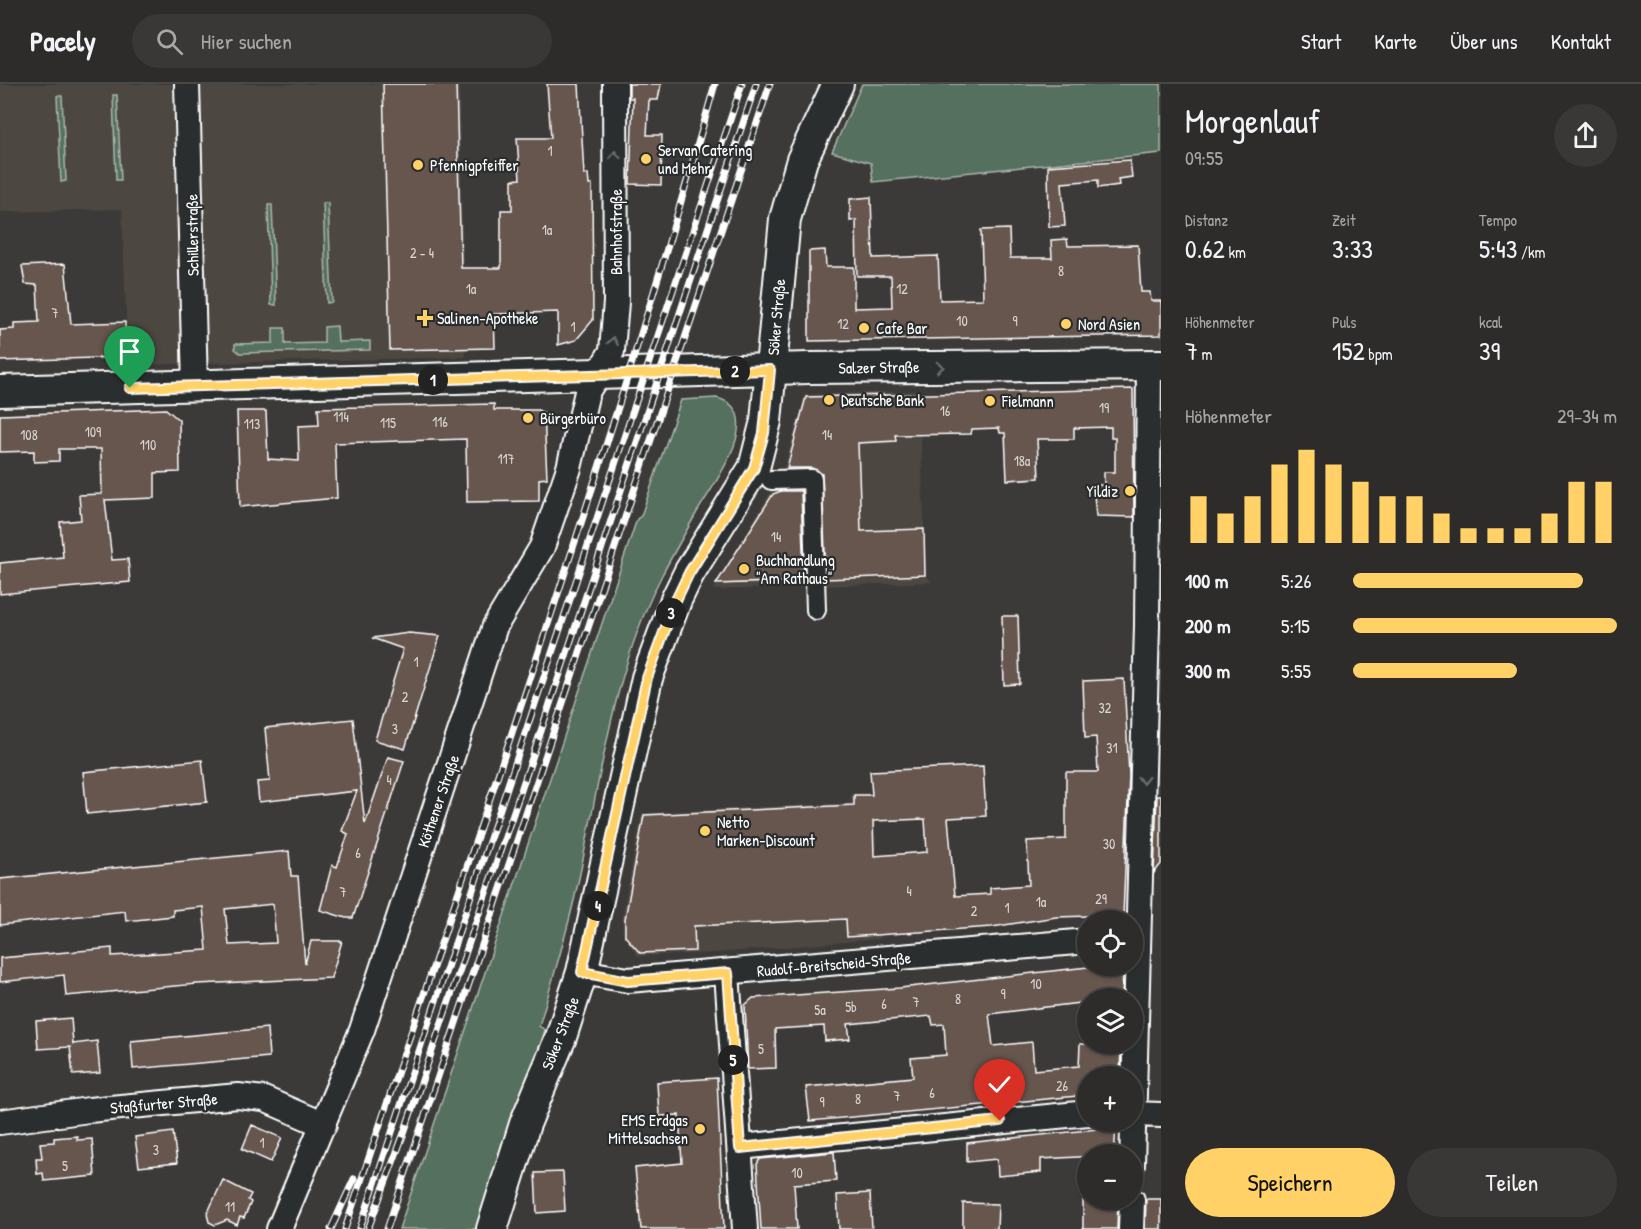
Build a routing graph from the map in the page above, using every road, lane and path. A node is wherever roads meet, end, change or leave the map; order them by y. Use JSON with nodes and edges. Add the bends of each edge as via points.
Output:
{"nodes":[{"id":1,"x":187,"y":84,"type":"edge"},
{"id":2,"x":615,"y":84,"type":"edge"},
{"id":3,"x":838,"y":84,"type":"edge"},
{"id":4,"x":1155,"y":365,"type":"edge"},
{"id":5,"x":770,"y":370,"type":"junction"},
{"id":6,"x":597,"y":375,"type":"junction"},
{"id":7,"x":195,"y":386,"type":"junction"},
{"id":8,"x":0,"y":391,"type":"edge"},
{"id":9,"x":771,"y":480,"type":"dead end"},
{"id":10,"x":816,"y":610,"type":"dead end"},
{"id":11,"x":1136,"y":910,"type":"edge"},
{"id":12,"x":1077,"y":942,"type":"edge"},
{"id":13,"x":582,"y":972,"type":"junction"},
{"id":14,"x":728,"y":973,"type":"junction"},
{"id":15,"x":1135,"y":976,"type":"edge"},
{"id":16,"x":1134,"y":1066,"type":"edge"},
{"id":17,"x":1143,"y":1112,"type":"edge"},
{"id":18,"x":1077,"y":1114,"type":"edge"},
{"id":19,"x":1161,"y":1115,"type":"edge"},
{"id":20,"x":0,"y":1122,"type":"edge"},
{"id":21,"x":324,"y":1125,"type":"junction"},
{"id":22,"x":740,"y":1148,"type":"junction"},
{"id":23,"x":1132,"y":1210,"type":"edge"},
{"id":24,"x":279,"y":1229,"type":"edge"},
{"id":25,"x":492,"y":1229,"type":"edge"},
{"id":26,"x":746,"y":1229,"type":"edge"},
{"id":27,"x":1131,"y":1229,"type":"edge"}],
"edges":[{"from":1,"to":7,"type":"street","name":"Schillerstraße"},
{"from":6,"to":2,"type":"street","name":"Bahnhofstraße","one_way":true,"via":[[612,351],[615,329]]},
{"from":3,"to":5,"type":"street","name":"Söker Straße","via":[[802,160],[785,219]]},
{"from":5,"to":4,"type":"street","name":"Salzer Straße","one_way":true},
{"from":4,"to":11,"type":"street","one_way":true},
{"from":5,"to":6,"type":"street","name":"Salzer Straße"},
{"from":5,"to":13,"type":"street","name":"Söker Straße","via":[[764,433],[754,468],[689,573],[647,678]]},
{"from":6,"to":7,"type":"street","name":"Salzer Straße"},
{"from":6,"to":21,"type":"street","name":"Köthener Straße","via":[[587,392],[569,468],[542,547],[495,626],[362,1030]]},
{"from":7,"to":8,"type":"street","name":"Salzer Straße"},
{"from":9,"to":10,"type":"street","via":[[812,479]]},
{"from":12,"to":14,"type":"street","name":"Rudolf-Breitscheid-Straße"},
{"from":13,"to":14,"type":"street","name":"Rudolf-Breitscheid-Straße","via":[[628,981]]},
{"from":13,"to":25,"type":"street","name":"Söker Straße","via":[[561,1037],[525,1124]]},
{"from":14,"to":22,"type":"street"},
{"from":15,"to":16,"type":"street"},
{"from":17,"to":19,"type":"street"},
{"from":18,"to":22,"type":"street"},
{"from":20,"to":21,"type":"street","name":"Staßfurter Straße","via":[[238,1096],[264,1099]]},
{"from":21,"to":24,"type":"street","name":"Köthener Straße"},
{"from":22,"to":26,"type":"street"},
{"from":23,"to":27,"type":"street"}]}
